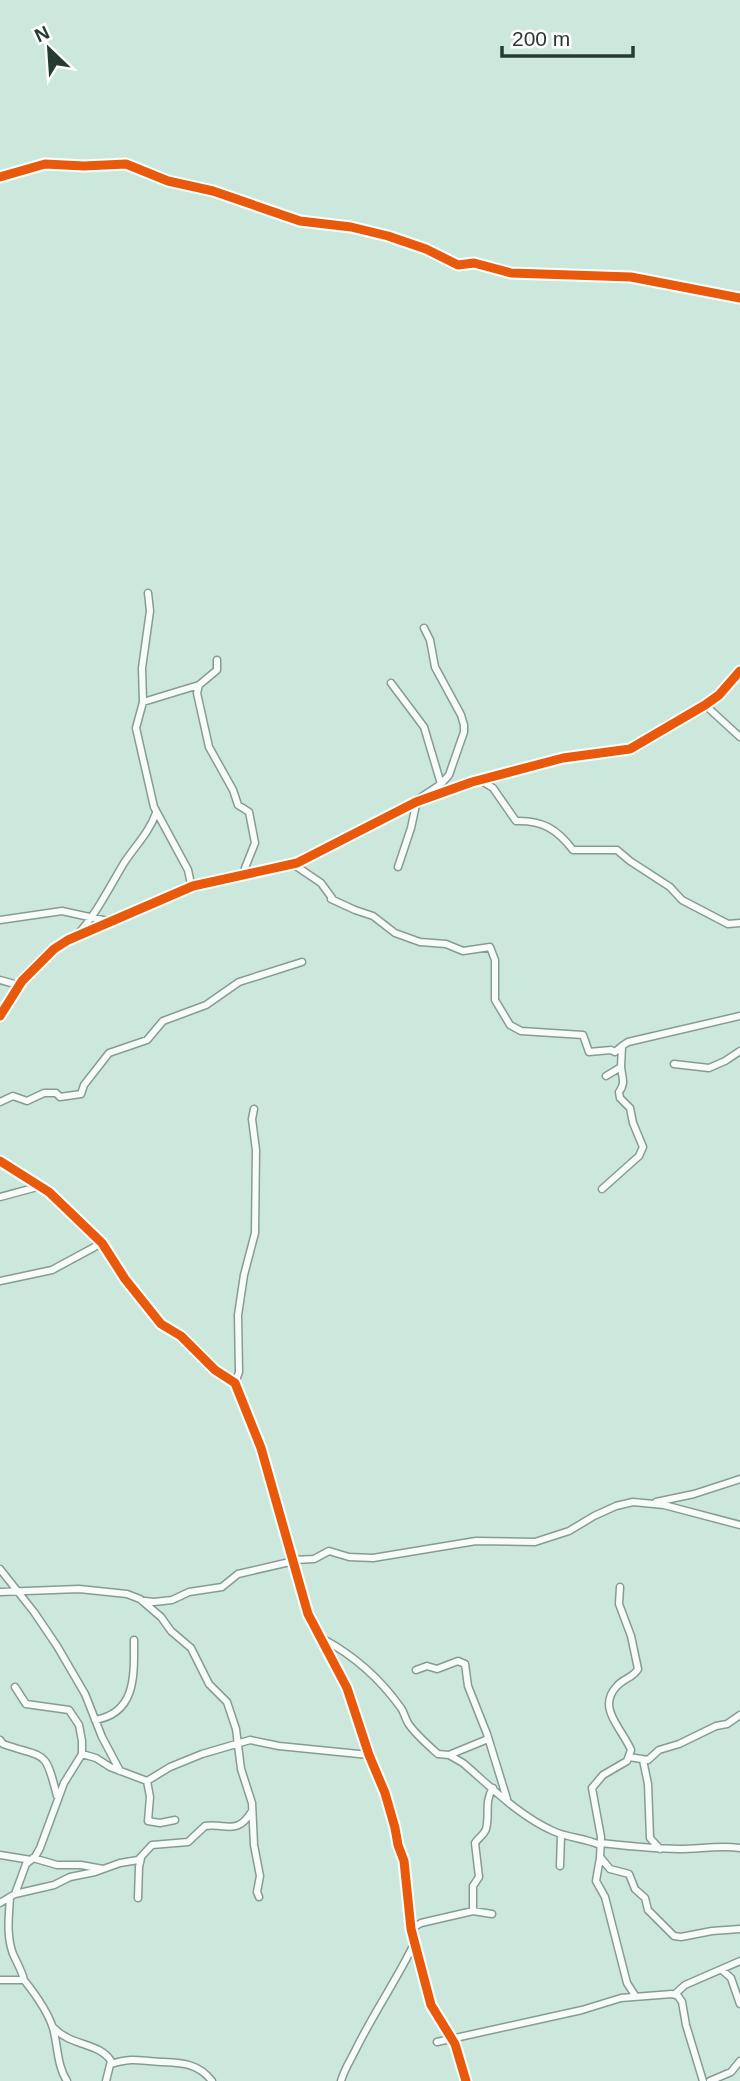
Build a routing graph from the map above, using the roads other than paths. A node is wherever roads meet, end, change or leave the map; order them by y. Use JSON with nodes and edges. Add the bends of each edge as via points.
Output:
{"nodes":[{"id":1,"x":0,"y":177,"type":"edge"},
{"id":2,"x":740,"y":299,"type":"edge"},
{"id":3,"x":148,"y":593,"type":"dead end"},
{"id":4,"x":425,"y":628,"type":"dead end"},
{"id":5,"x":217,"y":660,"type":"dead end"},
{"id":6,"x":740,"y":671,"type":"edge"},
{"id":7,"x":731,"y":682,"type":"junction"},
{"id":8,"x":391,"y":683,"type":"dead end"},
{"id":9,"x":740,"y":683,"type":"edge"},
{"id":10,"x":199,"y":685,"type":"junction"},
{"id":11,"x":184,"y":690,"type":"junction"},
{"id":12,"x":197,"y":695,"type":"junction"},
{"id":13,"x":143,"y":702,"type":"junction"},
{"id":14,"x":705,"y":705,"type":"junction"},
{"id":15,"x":740,"y":737,"type":"edge"},
{"id":16,"x":480,"y":780,"type":"junction"},
{"id":17,"x":441,"y":784,"type":"junction"},
{"id":18,"x":416,"y":802,"type":"junction"},
{"id":19,"x":156,"y":813,"type":"junction"},
{"id":20,"x":293,"y":864,"type":"junction"},
{"id":21,"x":398,"y":867,"type":"dead end"},
{"id":22,"x":245,"y":874,"type":"junction"},
{"id":23,"x":193,"y":886,"type":"junction"},
{"id":24,"x":90,"y":917,"type":"junction"},
{"id":25,"x":0,"y":920,"type":"edge"},
{"id":26,"x":113,"y":922,"type":"junction"},
{"id":27,"x":740,"y":923,"type":"edge"},
{"id":28,"x":75,"y":937,"type":"junction"},
{"id":29,"x":302,"y":962,"type":"dead end"},
{"id":30,"x":0,"y":980,"type":"edge"},
{"id":31,"x":18,"y":985,"type":"junction"},
{"id":32,"x":0,"y":1016,"type":"edge"},
{"id":33,"x":740,"y":1016,"type":"edge"},
{"id":34,"x":622,"y":1045,"type":"junction"},
{"id":35,"x":740,"y":1051,"type":"edge"},
{"id":36,"x":674,"y":1064,"type":"dead end"},
{"id":37,"x":621,"y":1067,"type":"junction"},
{"id":38,"x":606,"y":1076,"type":"dead end"},
{"id":39,"x":0,"y":1102,"type":"edge"},
{"id":40,"x":254,"y":1109,"type":"dead end"},
{"id":41,"x":0,"y":1161,"type":"edge"},
{"id":42,"x":41,"y":1186,"type":"junction"},
{"id":43,"x":602,"y":1189,"type":"dead end"},
{"id":44,"x":0,"y":1198,"type":"edge"},
{"id":45,"x":103,"y":1243,"type":"junction"},
{"id":46,"x":0,"y":1281,"type":"edge"},
{"id":47,"x":235,"y":1383,"type":"junction"},
{"id":48,"x":740,"y":1479,"type":"edge"},
{"id":49,"x":655,"y":1503,"type":"junction"},
{"id":50,"x":740,"y":1525,"type":"edge"},
{"id":51,"x":294,"y":1561,"type":"junction"},
{"id":52,"x":0,"y":1569,"type":"edge"},
{"id":53,"x":621,"y":1587,"type":"dead end"},
{"id":54,"x":14,"y":1590,"type":"junction"},
{"id":55,"x":0,"y":1592,"type":"edge"},
{"id":56,"x":140,"y":1599,"type":"junction"},
{"id":57,"x":321,"y":1638,"type":"junction"},
{"id":58,"x":134,"y":1640,"type":"dead end"},
{"id":59,"x":416,"y":1670,"type":"dead end"},
{"id":60,"x":15,"y":1687,"type":"dead end"},
{"id":61,"x":740,"y":1715,"type":"edge"},
{"id":62,"x":95,"y":1720,"type":"junction"},
{"id":63,"x":488,"y":1739,"type":"junction"},
{"id":64,"x":0,"y":1740,"type":"edge"},
{"id":65,"x":239,"y":1741,"type":"junction"},
{"id":66,"x":82,"y":1754,"type":"junction"},
{"id":67,"x":369,"y":1755,"type":"junction"},
{"id":68,"x":449,"y":1755,"type":"junction"},
{"id":69,"x":629,"y":1757,"type":"junction"},
{"id":70,"x":643,"y":1759,"type":"junction"},
{"id":71,"x":120,"y":1771,"type":"junction"},
{"id":72,"x":147,"y":1781,"type":"junction"},
{"id":73,"x":493,"y":1788,"type":"junction"},
{"id":74,"x":58,"y":1797,"type":"junction"},
{"id":75,"x":507,"y":1799,"type":"junction"},
{"id":76,"x":252,"y":1811,"type":"junction"},
{"id":77,"x":175,"y":1820,"type":"dead end"},
{"id":78,"x":561,"y":1835,"type":"junction"},
{"id":79,"x":600,"y":1844,"type":"junction"},
{"id":80,"x":740,"y":1848,"type":"edge"},
{"id":81,"x":660,"y":1849,"type":"junction"},
{"id":82,"x":0,"y":1855,"type":"edge"},
{"id":83,"x":141,"y":1858,"type":"junction"},
{"id":84,"x":600,"y":1858,"type":"junction"},
{"id":85,"x":32,"y":1859,"type":"junction"},
{"id":86,"x":560,"y":1867,"type":"dead end"},
{"id":87,"x":103,"y":1869,"type":"junction"},
{"id":88,"x":12,"y":1896,"type":"junction"},
{"id":89,"x":259,"y":1897,"type":"dead end"},
{"id":90,"x":138,"y":1898,"type":"dead end"},
{"id":91,"x":0,"y":1903,"type":"edge"},
{"id":92,"x":473,"y":1911,"type":"junction"},
{"id":93,"x":492,"y":1914,"type":"dead end"},
{"id":94,"x":411,"y":1929,"type":"junction"},
{"id":95,"x":740,"y":1929,"type":"edge"},
{"id":96,"x":415,"y":1943,"type":"junction"},
{"id":97,"x":740,"y":1961,"type":"edge"},
{"id":98,"x":722,"y":1970,"type":"junction"},
{"id":99,"x":0,"y":1980,"type":"edge"},
{"id":100,"x":24,"y":1980,"type":"junction"},
{"id":101,"x":675,"y":1994,"type":"junction"},
{"id":102,"x":636,"y":1997,"type":"junction"},
{"id":103,"x":740,"y":2004,"type":"edge"},
{"id":104,"x":52,"y":2027,"type":"junction"},
{"id":105,"x":452,"y":2038,"type":"junction"},
{"id":106,"x":437,"y":2042,"type":"dead end"},
{"id":107,"x":740,"y":2061,"type":"edge"},
{"id":108,"x":111,"y":2064,"type":"junction"},
{"id":109,"x":67,"y":2081,"type":"edge"},
{"id":110,"x":106,"y":2081,"type":"edge"},
{"id":111,"x":212,"y":2081,"type":"edge"},
{"id":112,"x":341,"y":2081,"type":"edge"},
{"id":113,"x":466,"y":2081,"type":"edge"},
{"id":114,"x":703,"y":2081,"type":"edge"},
{"id":115,"x":710,"y":2081,"type":"edge"}],
"edges":[{"from":1,"to":2,"type":"street","via":[[44,164],[126,164],[300,220],[388,236],[458,265],[479,264],[512,274],[631,277]]},
{"from":3,"to":13,"type":"street"},
{"from":4,"to":17,"type":"street","via":[[435,667],[464,725],[449,775]]},
{"from":5,"to":10,"type":"street","via":[[217,670]]},
{"from":6,"to":7,"type":"street"},
{"from":7,"to":9,"type":"street"},
{"from":7,"to":14,"type":"street"},
{"from":8,"to":17,"type":"street","via":[[424,727]]},
{"from":10,"to":11,"type":"street"},
{"from":10,"to":12,"type":"street"},
{"from":11,"to":12,"type":"street"},
{"from":11,"to":13,"type":"street"},
{"from":12,"to":22,"type":"street","via":[[209,747],[237,804],[249,812],[255,847]]},
{"from":13,"to":19,"type":"street","via":[[136,728]]},
{"from":14,"to":15,"type":"street"},
{"from":14,"to":16,"type":"street","via":[[630,749],[563,758]]},
{"from":16,"to":18,"type":"street"},
{"from":16,"to":27,"type":"street","via":[[493,788],[516,821],[536,821],[562,835],[573,850],[617,849],[682,900],[728,924]]},
{"from":17,"to":18,"type":"street"},
{"from":18,"to":20,"type":"street"},
{"from":18,"to":21,"type":"street"},
{"from":19,"to":23,"type":"street"},
{"from":19,"to":24,"type":"street","via":[[147,834]]},
{"from":20,"to":22,"type":"street"},
{"from":20,"to":34,"type":"street","via":[[321,883],[332,899],[373,916],[395,933],[463,951],[489,947],[495,960],[495,1000],[511,1026],[521,1031],[583,1035],[589,1052],[615,1052]]},
{"from":22,"to":23,"type":"street"},
{"from":23,"to":26,"type":"street"},
{"from":24,"to":25,"type":"street","via":[[62,911]]},
{"from":24,"to":26,"type":"street"},
{"from":24,"to":28,"type":"street"},
{"from":26,"to":28,"type":"street"},
{"from":28,"to":31,"type":"street","via":[[54,949]]},
{"from":29,"to":39,"type":"street","via":[[239,982],[206,1005],[163,1021],[148,1040],[109,1053],[80,1094],[60,1097],[45,1093],[27,1101],[13,1096]]},
{"from":30,"to":31,"type":"street"},
{"from":31,"to":32,"type":"street"},
{"from":33,"to":34,"type":"street"},
{"from":34,"to":37,"type":"street"},
{"from":35,"to":36,"type":"street","via":[[709,1068]]},
{"from":37,"to":38,"type":"street"},
{"from":37,"to":43,"type":"street","via":[[624,1086],[620,1097],[630,1108],[643,1147]]},
{"from":40,"to":47,"type":"street","via":[[255,1233],[238,1315],[239,1372]]},
{"from":41,"to":42,"type":"street"},
{"from":42,"to":44,"type":"street"},
{"from":42,"to":45,"type":"street"},
{"from":45,"to":46,"type":"street","via":[[52,1270]]},
{"from":45,"to":47,"type":"street","via":[[161,1324]]},
{"from":47,"to":51,"type":"street","via":[[261,1448]]},
{"from":48,"to":49,"type":"street"},
{"from":49,"to":50,"type":"street"},
{"from":49,"to":51,"type":"street","via":[[616,1506],[569,1531],[535,1542],[476,1541],[373,1558],[330,1551]]},
{"from":51,"to":56,"type":"street","via":[[238,1574],[222,1587],[188,1592],[172,1600]]},
{"from":51,"to":57,"type":"street","via":[[308,1614]]},
{"from":52,"to":54,"type":"street"},
{"from":53,"to":69,"type":"street","via":[[619,1606],[638,1669],[617,1685],[608,1705],[630,1747]]},
{"from":54,"to":55,"type":"street"},
{"from":54,"to":56,"type":"street","via":[[92,1589]]},
{"from":54,"to":62,"type":"street","via":[[57,1646]]},
{"from":56,"to":65,"type":"street","via":[[191,1648],[209,1684],[227,1702]]},
{"from":57,"to":67,"type":"street","via":[[348,1688]]},
{"from":57,"to":68,"type":"street","via":[[360,1664],[435,1752]]},
{"from":58,"to":62,"type":"street","via":[[131,1691],[114,1713]]},
{"from":59,"to":63,"type":"street","via":[[464,1663]]},
{"from":60,"to":66,"type":"street","via":[[26,1704],[73,1713],[81,1733]]},
{"from":61,"to":70,"type":"street"},
{"from":62,"to":71,"type":"street"},
{"from":63,"to":68,"type":"street"},
{"from":63,"to":75,"type":"street"},
{"from":64,"to":74,"type":"street","via":[[43,1758]]},
{"from":65,"to":67,"type":"street"},
{"from":65,"to":72,"type":"street","via":[[170,1767]]},
{"from":65,"to":76,"type":"street"},
{"from":66,"to":71,"type":"street"},
{"from":66,"to":74,"type":"street"},
{"from":67,"to":94,"type":"street","via":[[404,1861]]},
{"from":68,"to":73,"type":"street"},
{"from":69,"to":70,"type":"street"},
{"from":69,"to":79,"type":"street","via":[[592,1786]]},
{"from":70,"to":81,"type":"street","via":[[650,1838]]},
{"from":71,"to":72,"type":"street"},
{"from":72,"to":77,"type":"street","via":[[148,1821]]},
{"from":73,"to":75,"type":"street"},
{"from":73,"to":92,"type":"street","via":[[488,1797],[487,1826],[475,1843],[479,1877],[473,1886]]},
{"from":74,"to":85,"type":"street"},
{"from":75,"to":78,"type":"street","via":[[536,1823]]},
{"from":76,"to":83,"type":"street","via":[[237,1827],[207,1826],[188,1842],[150,1846]]},
{"from":76,"to":89,"type":"street"},
{"from":78,"to":79,"type":"street"},
{"from":78,"to":86,"type":"street"},
{"from":79,"to":81,"type":"street"},
{"from":79,"to":84,"type":"street"},
{"from":80,"to":81,"type":"street"},
{"from":82,"to":85,"type":"street"},
{"from":83,"to":87,"type":"street"},
{"from":83,"to":90,"type":"street"},
{"from":84,"to":95,"type":"street","via":[[607,1867],[629,1874],[648,1910],[674,1936]]},
{"from":84,"to":102,"type":"street","via":[[596,1881],[605,1897],[627,1983]]},
{"from":85,"to":87,"type":"street"},
{"from":85,"to":88,"type":"street"},
{"from":87,"to":88,"type":"street"},
{"from":88,"to":91,"type":"street"},
{"from":88,"to":100,"type":"street","via":[[7,1920],[10,1944]]},
{"from":92,"to":93,"type":"street"},
{"from":92,"to":94,"type":"street"},
{"from":94,"to":96,"type":"street"},
{"from":96,"to":105,"type":"street","via":[[431,2005]]},
{"from":96,"to":112,"type":"street","via":[[367,2024]]},
{"from":97,"to":98,"type":"street"},
{"from":98,"to":101,"type":"street"},
{"from":98,"to":103,"type":"street","via":[[731,1978]]},
{"from":99,"to":100,"type":"street"},
{"from":100,"to":104,"type":"street"},
{"from":101,"to":102,"type":"street"},
{"from":101,"to":114,"type":"street","via":[[682,2003]]},
{"from":102,"to":105,"type":"street"},
{"from":104,"to":108,"type":"street","via":[[65,2038],[100,2050]]},
{"from":104,"to":109,"type":"street"},
{"from":105,"to":106,"type":"street"},
{"from":105,"to":113,"type":"street"},
{"from":107,"to":115,"type":"street"},
{"from":108,"to":110,"type":"street"},
{"from":108,"to":111,"type":"street","via":[[132,2059],[177,2062],[197,2067]]}]}
